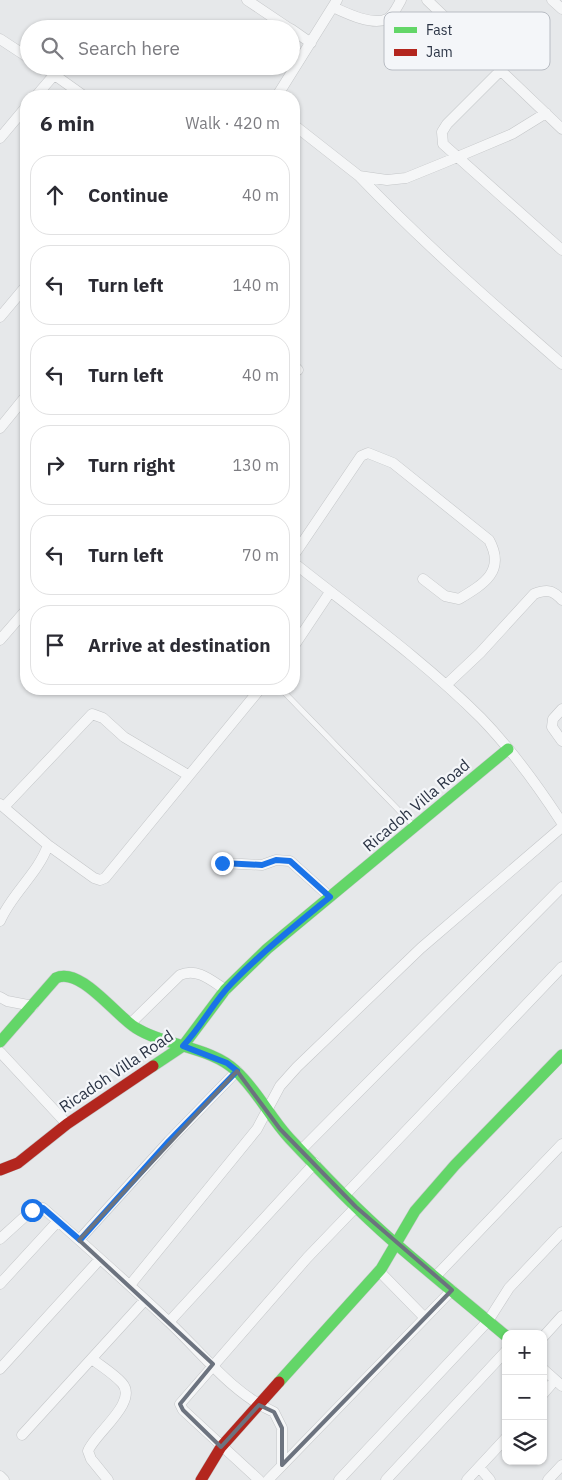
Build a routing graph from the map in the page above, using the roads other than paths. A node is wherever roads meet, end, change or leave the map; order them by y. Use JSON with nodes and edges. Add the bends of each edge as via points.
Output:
{"nodes":[{"id":1,"x":247,"y":0,"type":"edge"},
{"id":2,"x":401,"y":0,"type":"edge"},
{"id":3,"x":427,"y":0,"type":"edge"},
{"id":4,"x":552,"y":0,"type":"edge"},
{"id":5,"x":335,"y":4,"type":"edge"},
{"id":6,"x":562,"y":9,"type":"edge"},
{"id":7,"x":394,"y":12,"type":"edge"},
{"id":8,"x":440,"y":12,"type":"edge"},
{"id":9,"x":277,"y":20,"type":"edge"},
{"id":10,"x":384,"y":20,"type":"edge"},
{"id":11,"x":300,"y":35,"type":"edge"},
{"id":12,"x":0,"y":39,"type":"edge"},
{"id":13,"x":311,"y":42,"type":"junction"},
{"id":14,"x":20,"y":52,"type":"edge"},
{"id":15,"x":300,"y":59,"type":"edge"},
{"id":16,"x":501,"y":70,"type":"joint"},
{"id":17,"x":54,"y":75,"type":"joint"},
{"id":18,"x":290,"y":75,"type":"edge"},
{"id":19,"x":41,"y":90,"type":"edge"},
{"id":20,"x":75,"y":90,"type":"edge"},
{"id":21,"x":281,"y":90,"type":"edge"},
{"id":22,"x":546,"y":113,"type":"junction"},
{"id":23,"x":20,"y":114,"type":"edge"},
{"id":24,"x":562,"y":128,"type":"edge"},
{"id":25,"x":300,"y":130,"type":"edge"},
{"id":26,"x":0,"y":138,"type":"edge"},
{"id":27,"x":456,"y":158,"type":"junction"},
{"id":28,"x":360,"y":176,"type":"junction"},
{"id":29,"x":562,"y":250,"type":"edge"},
{"id":30,"x":20,"y":293,"type":"edge"},
{"id":31,"x":0,"y":317,"type":"edge"},
{"id":32,"x":562,"y":364,"type":"edge"},
{"id":33,"x":20,"y":403,"type":"edge"},
{"id":34,"x":0,"y":428,"type":"edge"},
{"id":35,"x":300,"y":546,"type":"edge"},
{"id":36,"x":300,"y":568,"type":"edge"},
{"id":37,"x":423,"y":579,"type":"dead end"},
{"id":38,"x":330,"y":592,"type":"junction"},
{"id":39,"x":562,"y":600,"type":"edge"},
{"id":40,"x":20,"y":617,"type":"edge"},
{"id":41,"x":300,"y":637,"type":"edge"},
{"id":42,"x":0,"y":640,"type":"edge"},
{"id":43,"x":446,"y":685,"type":"junction"},
{"id":44,"x":255,"y":695,"type":"edge"},
{"id":45,"x":287,"y":695,"type":"edge"},
{"id":46,"x":562,"y":709,"type":"edge"},
{"id":47,"x":562,"y":741,"type":"edge"},
{"id":48,"x":508,"y":749,"type":"junction"},
{"id":49,"x":188,"y":775,"type":"junction"},
{"id":50,"x":2,"y":805,"type":"edge"},
{"id":51,"x":562,"y":823,"type":"edge"},
{"id":52,"x":562,"y":827,"type":"edge"},
{"id":53,"x":416,"y":828,"type":"junction"},
{"id":54,"x":48,"y":845,"type":"junction"},
{"id":55,"x":222,"y":863,"type":"dead end"},
{"id":56,"x":562,"y":887,"type":"edge"},
{"id":57,"x":330,"y":897,"type":"junction"},
{"id":58,"x":1,"y":916,"type":"edge"},
{"id":59,"x":562,"y":967,"type":"edge"},
{"id":60,"x":226,"y":990,"type":"junction"},
{"id":61,"x":0,"y":997,"type":"edge"},
{"id":62,"x":33,"y":1006,"type":"junction"},
{"id":63,"x":131,"y":1023,"type":"junction"},
{"id":64,"x":0,"y":1042,"type":"edge"},
{"id":65,"x":183,"y":1046,"type":"junction"},
{"id":66,"x":0,"y":1052,"type":"edge"},
{"id":67,"x":562,"y":1055,"type":"edge"},
{"id":68,"x":237,"y":1071,"type":"junction"},
{"id":69,"x":267,"y":1112,"type":"junction"},
{"id":70,"x":67,"y":1124,"type":"junction"},
{"id":71,"x":562,"y":1144,"type":"edge"},
{"id":72,"x":301,"y":1150,"type":"junction"},
{"id":73,"x":315,"y":1163,"type":"junction"},
{"id":74,"x":0,"y":1170,"type":"edge"},
{"id":75,"x":345,"y":1195,"type":"junction"},
{"id":76,"x":356,"y":1207,"type":"junction"},
{"id":77,"x":58,"y":1221,"type":"junction"},
{"id":78,"x":562,"y":1232,"type":"edge"},
{"id":79,"x":0,"y":1239,"type":"edge"},
{"id":80,"x":80,"y":1240,"type":"junction"},
{"id":81,"x":395,"y":1243,"type":"junction"},
{"id":82,"x":100,"y":1259,"type":"junction"},
{"id":83,"x":379,"y":1272,"type":"junction"},
{"id":84,"x":436,"y":1276,"type":"junction"},
{"id":85,"x":0,"y":1284,"type":"edge"},
{"id":86,"x":130,"y":1285,"type":"junction"},
{"id":87,"x":452,"y":1290,"type":"junction"},
{"id":88,"x":145,"y":1300,"type":"junction"},
{"id":89,"x":562,"y":1316,"type":"edge"},
{"id":90,"x":424,"y":1317,"type":"junction"},
{"id":91,"x":488,"y":1321,"type":"junction"},
{"id":92,"x":169,"y":1322,"type":"junction"},
{"id":93,"x":502,"y":1333,"type":"edge"},
{"id":94,"x":547,"y":1333,"type":"edge"},
{"id":95,"x":502,"y":1355,"type":"edge"},
{"id":96,"x":92,"y":1359,"type":"junction"},
{"id":97,"x":213,"y":1364,"type":"junction"},
{"id":98,"x":0,"y":1369,"type":"edge"},
{"id":99,"x":547,"y":1372,"type":"edge"},
{"id":100,"x":559,"y":1383,"type":"edge"},
{"id":101,"x":547,"y":1391,"type":"edge"},
{"id":102,"x":259,"y":1405,"type":"junction"},
{"id":103,"x":22,"y":1435,"type":"dead end"},
{"id":104,"x":502,"y":1442,"type":"edge"},
{"id":105,"x":221,"y":1447,"type":"junction"},
{"id":106,"x":282,"y":1465,"type":"junction"},
{"id":107,"x":562,"y":1465,"type":"edge"},
{"id":108,"x":479,"y":1467,"type":"junction"},
{"id":109,"x":0,"y":1476,"type":"edge"},
{"id":110,"x":4,"y":1480,"type":"edge"},
{"id":111,"x":108,"y":1480,"type":"edge"},
{"id":112,"x":202,"y":1480,"type":"edge"},
{"id":113,"x":259,"y":1480,"type":"edge"},
{"id":114,"x":268,"y":1480,"type":"edge"},
{"id":115,"x":339,"y":1480,"type":"edge"},
{"id":116,"x":386,"y":1480,"type":"edge"},
{"id":117,"x":467,"y":1480,"type":"edge"},
{"id":118,"x":490,"y":1480,"type":"edge"},
{"id":119,"x":548,"y":1480,"type":"edge"}],
"edges":[{"from":1,"to":9,"type":"street"},
{"from":2,"to":7,"type":"street"},
{"from":3,"to":8,"type":"street"},
{"from":4,"to":6,"type":"street"},
{"from":5,"to":10,"type":"street","via":[[356,18]]},
{"from":5,"to":13,"type":"street"},
{"from":11,"to":13,"type":"street"},
{"from":12,"to":14,"type":"street"},
{"from":13,"to":15,"type":"street"},
{"from":16,"to":22,"type":"street"},
{"from":16,"to":27,"type":"street","via":[[442,132],[443,144]]},
{"from":17,"to":19,"type":"street"},
{"from":17,"to":20,"type":"street"},
{"from":18,"to":21,"type":"street"},
{"from":22,"to":24,"type":"street"},
{"from":22,"to":27,"type":"street","via":[[512,134]]},
{"from":23,"to":26,"type":"street"},
{"from":25,"to":28,"type":"street"},
{"from":27,"to":28,"type":"street","via":[[406,178],[387,180]]},
{"from":27,"to":29,"type":"street"},
{"from":28,"to":32,"type":"street","via":[[452,269]]},
{"from":30,"to":31,"type":"street"},
{"from":33,"to":34,"type":"street"},
{"from":35,"to":37,"type":"street","via":[[361,456],[377,454],[393,463],[482,534],[494,548],[496,565],[493,573],[459,598],[445,596]]},
{"from":36,"to":38,"type":"street"},
{"from":38,"to":41,"type":"street"},
{"from":38,"to":43,"type":"street"},
{"from":39,"to":43,"type":"street","via":[[555,592],[545,590],[534,594]]},
{"from":40,"to":42,"type":"street"},
{"from":43,"to":48,"type":"street"},
{"from":44,"to":49,"type":"street"},
{"from":45,"to":53,"type":"lane"},
{"from":46,"to":47,"type":"street","via":[[553,719],[552,727]]},
{"from":48,"to":51,"type":"street"},
{"from":48,"to":53,"type":"street","name":"Ricadoh Villa Road"},
{"from":49,"to":50,"type":"street","via":[[124,737],[103,718],[92,714]]},
{"from":49,"to":54,"type":"street","via":[[105,878],[94,878]]},
{"from":50,"to":54,"type":"street"},
{"from":52,"to":69,"type":"street","via":[[421,948],[297,1067],[280,1086]]},
{"from":53,"to":57,"type":"street","name":"Ricadoh Villa Road"},
{"from":54,"to":58,"type":"street","via":[[44,856]]},
{"from":55,"to":57,"type":"street","via":[[262,865],[276,860],[290,861]]},
{"from":56,"to":72,"type":"street"},
{"from":57,"to":60,"type":"street","name":"Ricadoh Villa Road","via":[[275,942]]},
{"from":59,"to":75,"type":"street"},
{"from":60,"to":63,"type":"street","via":[[197,972],[187,972]]},
{"from":60,"to":65,"type":"street","name":"Ricadoh Villa Road"},
{"from":61,"to":62,"type":"street"},
{"from":62,"to":63,"type":"street","via":[[56,978],[71,976]]},
{"from":62,"to":64,"type":"street"},
{"from":63,"to":65,"type":"street","via":[[167,1042]]},
{"from":65,"to":68,"type":"street","via":[[227,1063]]},
{"from":65,"to":70,"type":"street","name":"Ricadoh Villa Road"},
{"from":66,"to":70,"type":"street"},
{"from":67,"to":81,"type":"street","via":[[415,1210]]},
{"from":68,"to":69,"type":"street"},
{"from":68,"to":80,"type":"street"},
{"from":69,"to":72,"type":"street"},
{"from":69,"to":86,"type":"street","via":[[253,1135]]},
{"from":70,"to":74,"type":"street","name":"Ricadoh Villa Road","via":[[18,1163]]},
{"from":71,"to":84,"type":"street"},
{"from":72,"to":73,"type":"street"},
{"from":73,"to":75,"type":"street"},
{"from":73,"to":92,"type":"street"},
{"from":75,"to":76,"type":"street"},
{"from":76,"to":81,"type":"street"},
{"from":76,"to":97,"type":"street"},
{"from":77,"to":79,"type":"street","via":[[38,1207]]},
{"from":77,"to":80,"type":"street"},
{"from":77,"to":85,"type":"street"},
{"from":78,"to":91,"type":"street","via":[[509,1288]]},
{"from":80,"to":82,"type":"street"},
{"from":81,"to":83,"type":"street"},
{"from":81,"to":84,"type":"street"},
{"from":82,"to":86,"type":"street"},
{"from":82,"to":98,"type":"street"},
{"from":83,"to":90,"type":"street"},
{"from":83,"to":102,"type":"street"},
{"from":84,"to":87,"type":"street"},
{"from":86,"to":88,"type":"street"},
{"from":87,"to":90,"type":"street"},
{"from":87,"to":91,"type":"street"},
{"from":88,"to":92,"type":"street"},
{"from":88,"to":96,"type":"street"},
{"from":89,"to":94,"type":"street"},
{"from":90,"to":106,"type":"street"},
{"from":91,"to":93,"type":"street"},
{"from":91,"to":115,"type":"street"},
{"from":92,"to":97,"type":"street"},
{"from":95,"to":116,"type":"street"},
{"from":96,"to":103,"type":"street"},
{"from":96,"to":111,"type":"street","via":[[123,1384],[126,1391],[125,1403],[88,1450]]},
{"from":97,"to":102,"type":"street"},
{"from":97,"to":105,"type":"street","via":[[180,1404]]},
{"from":99,"to":100,"type":"street"},
{"from":100,"to":101,"type":"street"},
{"from":102,"to":105,"type":"street"},
{"from":102,"to":106,"type":"street","via":[[280,1419]]},
{"from":104,"to":108,"type":"street"},
{"from":105,"to":112,"type":"street"},
{"from":105,"to":113,"type":"street"},
{"from":106,"to":114,"type":"street"},
{"from":107,"to":119,"type":"street"},
{"from":108,"to":117,"type":"street"},
{"from":108,"to":118,"type":"street"},
{"from":109,"to":110,"type":"street"}]}
